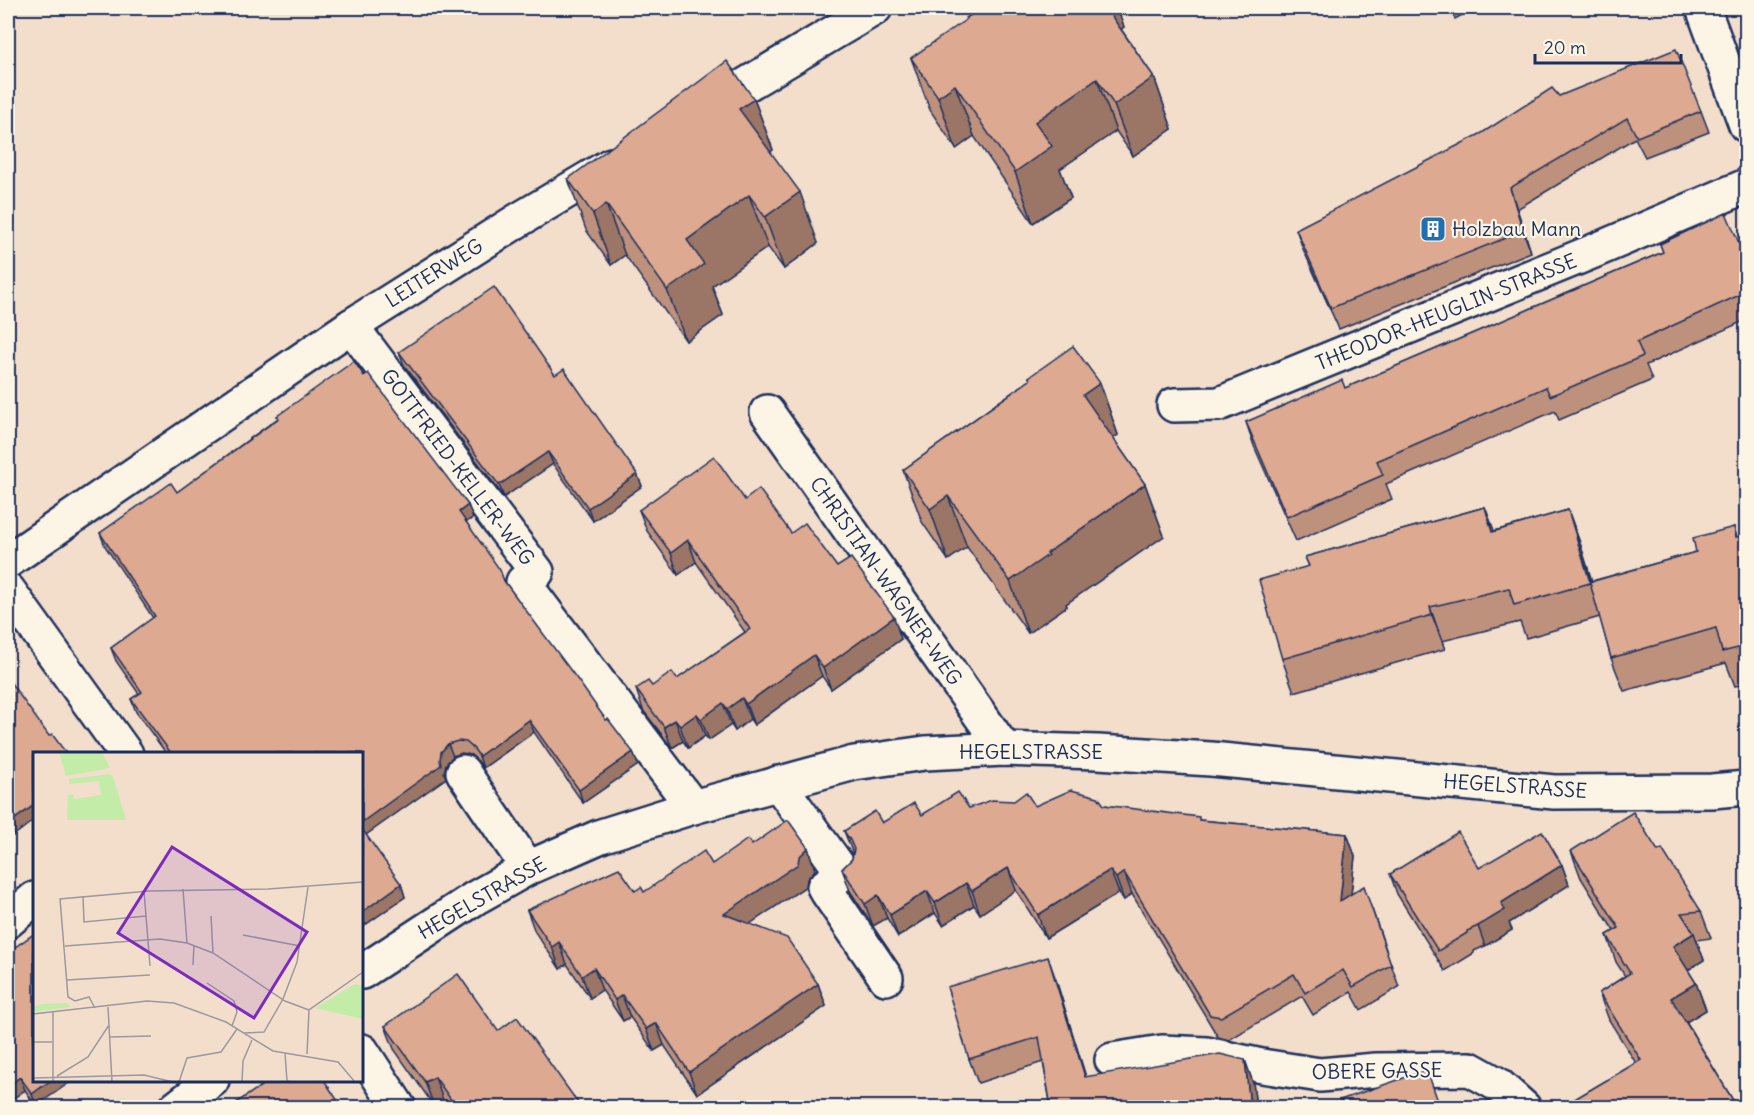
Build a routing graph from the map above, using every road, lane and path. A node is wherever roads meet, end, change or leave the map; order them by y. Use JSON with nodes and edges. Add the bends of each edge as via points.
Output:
{"nodes":[{"id":1,"x":875,"y":8,"type":"edge"},
{"id":2,"x":1703,"y":8,"type":"edge"},
{"id":3,"x":678,"y":125,"type":"edge"},
{"id":4,"x":1746,"y":125,"type":"edge"},
{"id":5,"x":638,"y":149,"type":"edge"},
{"id":6,"x":1746,"y":186,"type":"edge"},
{"id":7,"x":351,"y":326,"type":"junction"},
{"id":8,"x":1174,"y":405,"type":"dead end"},
{"id":9,"x":767,"y":412,"type":"dead end"},
{"id":10,"x":8,"y":561,"type":"edge"},
{"id":11,"x":8,"y":590,"type":"edge"},
{"id":12,"x":1004,"y":749,"type":"junction"},
{"id":13,"x":125,"y":752,"type":"edge"},
{"id":14,"x":463,"y":772,"type":"dead end"},
{"id":15,"x":778,"y":783,"type":"junction"},
{"id":16,"x":1746,"y":788,"type":"edge"},
{"id":17,"x":693,"y":807,"type":"junction"},
{"id":18,"x":528,"y":868,"type":"junction"},
{"id":19,"x":33,"y":900,"type":"edge"},
{"id":20,"x":8,"y":921,"type":"edge"},
{"id":21,"x":363,"y":971,"type":"edge"},
{"id":22,"x":886,"y":978,"type":"dead end"},
{"id":23,"x":363,"y":1053,"type":"edge"},
{"id":24,"x":1112,"y":1060,"type":"dead end"},
{"id":25,"x":209,"y":1082,"type":"edge"},
{"id":26,"x":176,"y":1107,"type":"edge"},
{"id":27,"x":399,"y":1107,"type":"edge"},
{"id":28,"x":1524,"y":1107,"type":"edge"}],
"edges":[{"from":1,"to":3,"type":"street"},
{"from":2,"to":4,"type":"street"},
{"from":5,"to":7,"type":"street","name":"LEITERWEG"},
{"from":6,"to":8,"type":"street","name":"THEODOR-HEUGLIN-STRASSE","via":[[1219,404]]},
{"from":7,"to":10,"type":"street","name":"LEITERWEG"},
{"from":7,"to":17,"type":"street","name":"GOTTFRIED-KELLER-WEG","via":[[537,572],[523,582]]},
{"from":9,"to":12,"type":"street","name":"CHRISTIAN-WAGNER-WEG"},
{"from":11,"to":13,"type":"street"},
{"from":12,"to":15,"type":"street","name":"HEGELSTRASSE","via":[[925,753],[854,763]]},
{"from":12,"to":16,"type":"street","name":"HEGELSTRASSE","via":[[1211,759],[1554,792]]},
{"from":14,"to":18,"type":"street"},
{"from":15,"to":17,"type":"street","name":"HEGELSTRASSE"},
{"from":15,"to":22,"type":"street","via":[[843,873],[824,886]]},
{"from":17,"to":18,"type":"street","name":"HEGELSTRASSE","via":[[601,836]]},
{"from":18,"to":21,"type":"street","name":"HEGELSTRASSE"},
{"from":19,"to":20,"type":"street"},
{"from":23,"to":27,"type":"street"},
{"from":24,"to":28,"type":"street","name":"OBERE GASSE","via":[[1162,1052],[1207,1053],[1320,1075],[1470,1069],[1497,1084]]},
{"from":25,"to":26,"type":"street"}]}
